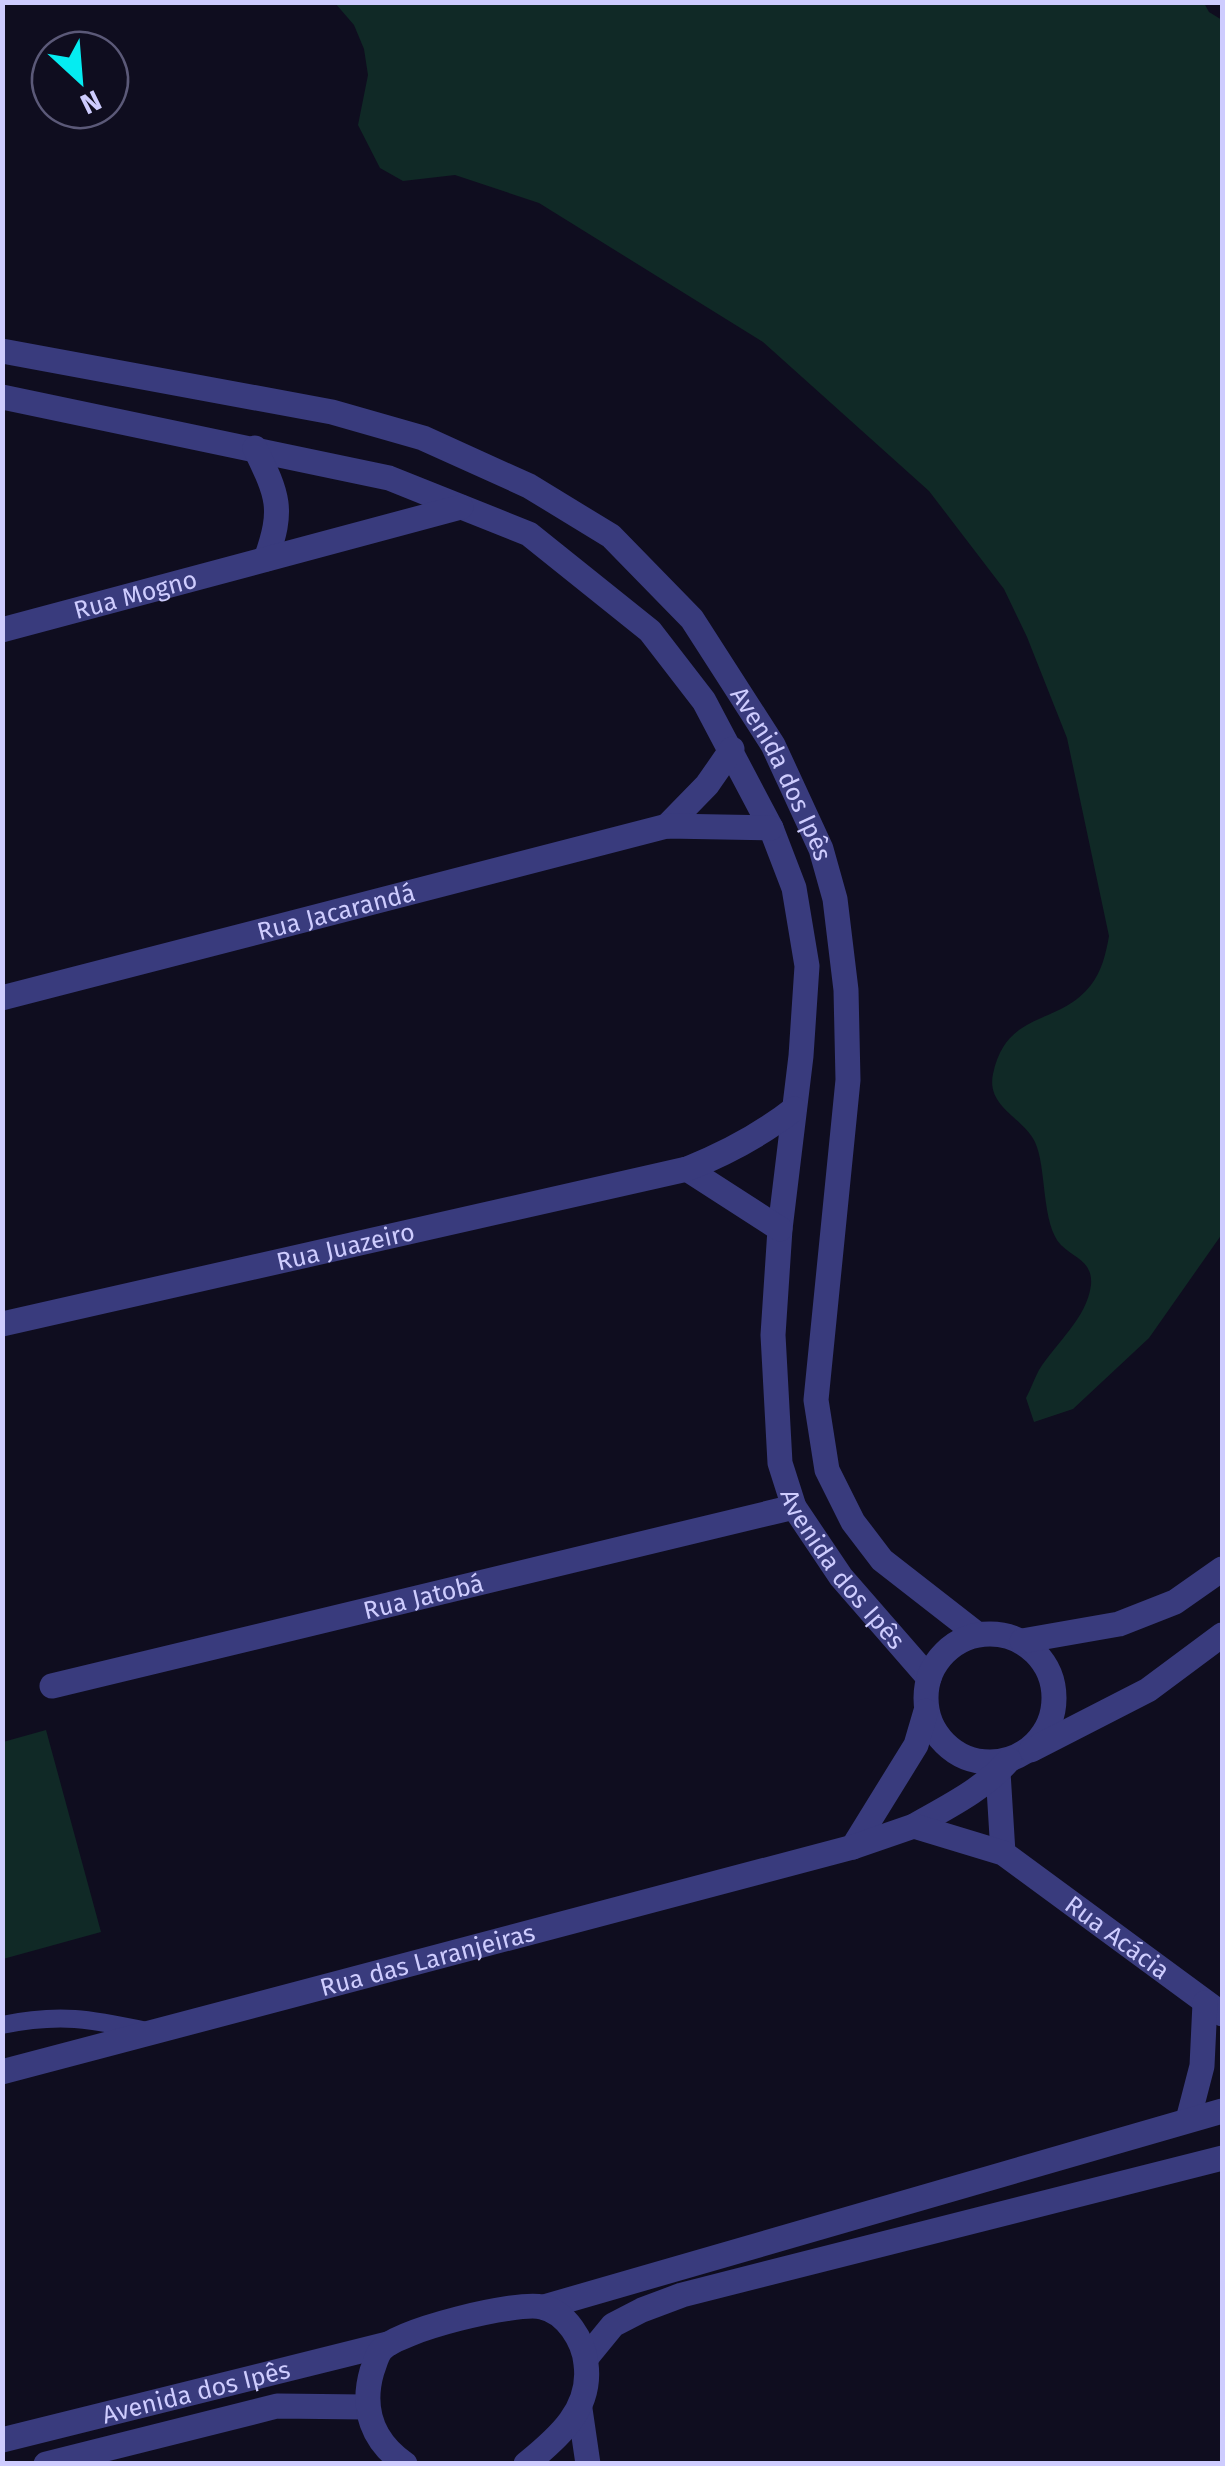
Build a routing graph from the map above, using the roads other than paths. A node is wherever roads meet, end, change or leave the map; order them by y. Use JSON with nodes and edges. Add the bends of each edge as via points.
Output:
{"nodes":[{"id":1,"x":2,"y":352,"type":"edge"},
{"id":2,"x":2,"y":397,"type":"edge"},
{"id":3,"x":255,"y":448,"type":"junction"},
{"id":4,"x":461,"y":507,"type":"junction"},
{"id":5,"x":266,"y":559,"type":"junction"},
{"id":6,"x":2,"y":630,"type":"edge"},
{"id":7,"x":732,"y":749,"type":"junction"},
{"id":8,"x":668,"y":826,"type":"junction"},
{"id":9,"x":772,"y":828,"type":"junction"},
{"id":10,"x":2,"y":998,"type":"edge"},
{"id":11,"x":794,"y":1109,"type":"junction"},
{"id":12,"x":687,"y":1169,"type":"junction"},
{"id":13,"x":780,"y":1229,"type":"junction"},
{"id":14,"x":2,"y":1324,"type":"edge"},
{"id":15,"x":794,"y":1507,"type":"junction"},
{"id":16,"x":1222,"y":1569,"type":"edge"},
{"id":17,"x":977,"y":1634,"type":"junction"},
{"id":18,"x":1222,"y":1635,"type":"edge"},
{"id":19,"x":1022,"y":1641,"type":"junction"},
{"id":20,"x":928,"y":1678,"type":"junction"},
{"id":21,"x":52,"y":1686,"type":"dead end"},
{"id":22,"x":926,"y":1711,"type":"junction"},
{"id":23,"x":1011,"y":1761,"type":"junction"},
{"id":24,"x":914,"y":1826,"type":"junction"},
{"id":25,"x":854,"y":1847,"type":"junction"},
{"id":26,"x":1003,"y":1853,"type":"junction"},
{"id":27,"x":1214,"y":2009,"type":"edge"},
{"id":28,"x":2,"y":2026,"type":"edge"},
{"id":29,"x":152,"y":2032,"type":"junction"},
{"id":30,"x":2,"y":2072,"type":"edge"},
{"id":31,"x":1222,"y":2111,"type":"edge"},
{"id":32,"x":1188,"y":2120,"type":"junction"},
{"id":33,"x":1222,"y":2158,"type":"edge"},
{"id":34,"x":544,"y":2307,"type":"junction"},
{"id":35,"x":388,"y":2344,"type":"junction"},
{"id":36,"x":586,"y":2358,"type":"junction"},
{"id":37,"x":366,"y":2407,"type":"junction"},
{"id":38,"x":580,"y":2409,"type":"junction"},
{"id":39,"x":2,"y":2440,"type":"edge"},
{"id":40,"x":46,"y":2464,"type":"edge"},
{"id":41,"x":406,"y":2464,"type":"edge"},
{"id":42,"x":526,"y":2464,"type":"edge"},
{"id":43,"x":588,"y":2464,"type":"edge"}],
"edges":[{"from":1,"to":17,"type":"street","name":"Avenida dos Ipês","via":[[332,412],[423,438],[529,486],[611,536],[692,619],[774,745],[821,849],[836,900],[848,1080],[816,1400],[827,1470],[882,1560]]},
{"from":2,"to":3,"type":"street","name":"Avenida dos Ipês"},
{"from":3,"to":4,"type":"street","name":"Avenida dos Ipês","via":[[389,478]]},
{"from":3,"to":5,"type":"street","via":[[276,492],[278,527]]},
{"from":4,"to":5,"type":"street","name":"Rua Mogno"},
{"from":4,"to":7,"type":"street","name":"Avenida dos Ipês","via":[[529,534],[650,631]]},
{"from":5,"to":6,"type":"street","name":"Rua Mogno"},
{"from":7,"to":8,"type":"street"},
{"from":7,"to":9,"type":"street","name":"Avenida dos Ipês"},
{"from":8,"to":9,"type":"street","name":"Rua Jacarandá"},
{"from":8,"to":10,"type":"street","name":"Rua Jacarandá"},
{"from":9,"to":11,"type":"street","name":"Avenida dos Ipês","via":[[794,888],[807,966]]},
{"from":11,"to":12,"type":"street","name":"Rua Juazeiro","via":[[741,1145]]},
{"from":11,"to":13,"type":"street","name":"Avenida dos Ipês"},
{"from":12,"to":13,"type":"street"},
{"from":12,"to":14,"type":"street","name":"Rua Juazeiro"},
{"from":13,"to":15,"type":"street","name":"Avenida dos Ipês","via":[[773,1335],[780,1463]]},
{"from":15,"to":20,"type":"street","name":"Avenida dos Ipês","via":[[841,1577]]},
{"from":15,"to":21,"type":"street","name":"Rua Jatobá"},
{"from":16,"to":19,"type":"street","via":[[1175,1602],[1119,1624]]},
{"from":17,"to":19,"type":"street"},
{"from":17,"to":20,"type":"street","via":[[939,1658]]},
{"from":18,"to":23,"type":"street","via":[[1148,1690]]},
{"from":19,"to":23,"type":"street","via":[[1045,1664],[1056,1695],[1048,1726]]},
{"from":20,"to":22,"type":"street"},
{"from":22,"to":23,"type":"street","via":[[937,1736],[957,1754]]},
{"from":22,"to":25,"type":"street","via":[[916,1745]]},
{"from":23,"to":24,"type":"street","name":"Rua das Laranjeiras"},
{"from":23,"to":26,"type":"street"},
{"from":24,"to":25,"type":"street","name":"Rua das Laranjeiras"},
{"from":24,"to":26,"type":"street"},
{"from":25,"to":29,"type":"street","name":"Rua das Laranjeiras"},
{"from":26,"to":27,"type":"street","name":"Rua Acácia"},
{"from":27,"to":32,"type":"street"},
{"from":28,"to":29,"type":"lane","via":[[44,2016]]},
{"from":29,"to":30,"type":"street","name":"Rua das Laranjeiras"},
{"from":31,"to":32,"type":"street","name":"Avenida dos Ipês"},
{"from":32,"to":34,"type":"street","name":"Avenida dos Ipês"},
{"from":33,"to":36,"type":"street","via":[[682,2295],[614,2325]]},
{"from":34,"to":35,"type":"street","name":"Avenida dos Ipês","via":[[514,2306]]},
{"from":34,"to":36,"type":"street","via":[[567,2322]]},
{"from":35,"to":37,"type":"street","via":[[378,2353]]},
{"from":35,"to":39,"type":"street","name":"Avenida dos Ipês"},
{"from":36,"to":38,"type":"street"},
{"from":37,"to":40,"type":"street","name":"Avenida dos Ipês","via":[[276,2406]]},
{"from":37,"to":41,"type":"street","via":[[384,2446]]},
{"from":38,"to":42,"type":"street"},
{"from":38,"to":43,"type":"street"}]}
